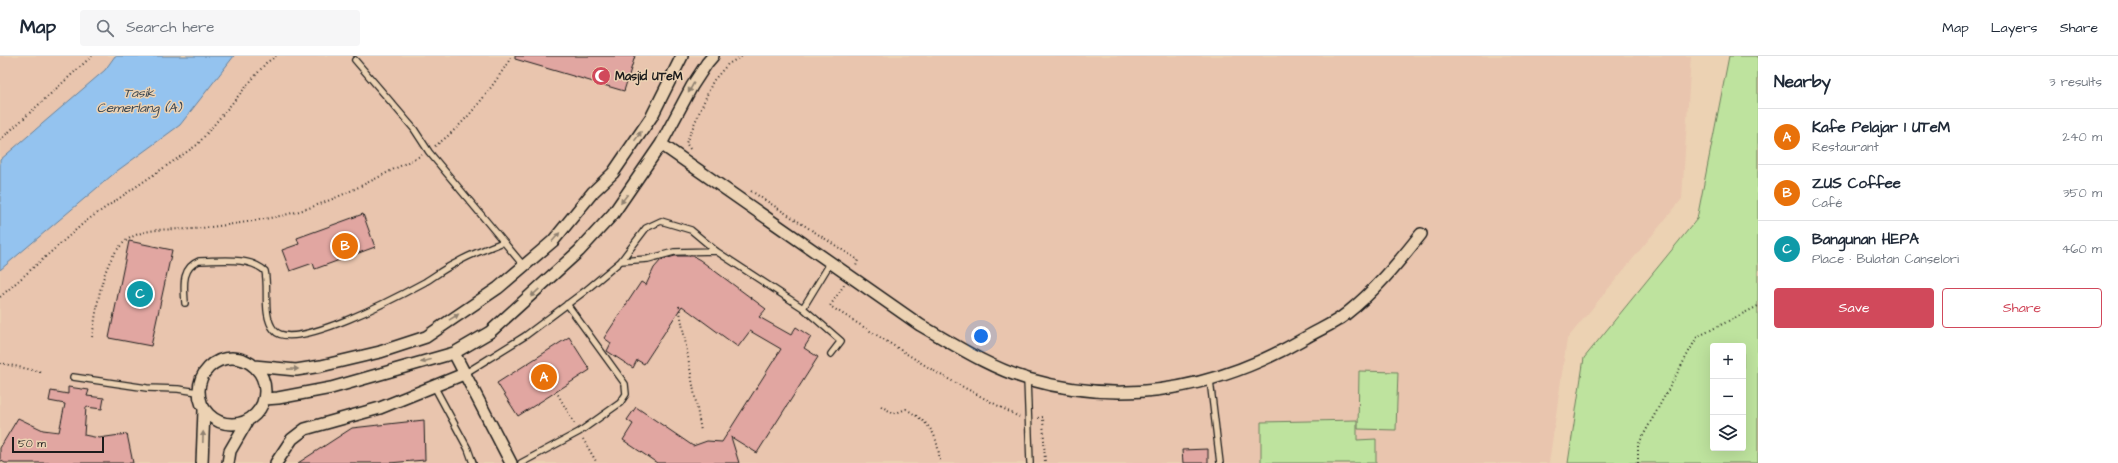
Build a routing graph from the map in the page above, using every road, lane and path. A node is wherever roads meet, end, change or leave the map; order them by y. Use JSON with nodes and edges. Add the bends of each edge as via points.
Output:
{"nodes":[{"id":1,"x":92,"y":56,"type":"edge"},
{"id":2,"x":276,"y":56,"type":"edge"},
{"id":3,"x":512,"y":56,"type":"edge"},
{"id":4,"x":682,"y":56,"type":"edge"},
{"id":5,"x":713,"y":56,"type":"edge"},
{"id":6,"x":355,"y":60,"type":"dead end"},
{"id":7,"x":0,"y":140,"type":"edge"},
{"id":8,"x":661,"y":144,"type":"junction"},
{"id":9,"x":429,"y":152,"type":"junction"},
{"id":10,"x":1421,"y":234,"type":"dead end"},
{"id":11,"x":503,"y":242,"type":"junction"},
{"id":12,"x":716,"y":252,"type":"junction"},
{"id":13,"x":621,"y":261,"type":"junction"},
{"id":14,"x":831,"y":262,"type":"junction"},
{"id":15,"x":523,"y":265,"type":"junction"},
{"id":16,"x":0,"y":297,"type":"edge"},
{"id":17,"x":185,"y":303,"type":"dead end"},
{"id":18,"x":567,"y":304,"type":"junction"},
{"id":19,"x":679,"y":306,"type":"dead end"},
{"id":20,"x":1758,"y":306,"type":"edge"},
{"id":21,"x":803,"y":308,"type":"junction"},
{"id":22,"x":92,"y":337,"type":"dead end"},
{"id":23,"x":454,"y":353,"type":"junction"},
{"id":24,"x":831,"y":354,"type":"dead end"},
{"id":25,"x":0,"y":363,"type":"edge"},
{"id":26,"x":254,"y":366,"type":"junction"},
{"id":27,"x":42,"y":372,"type":"dead end"},
{"id":28,"x":464,"y":374,"type":"junction"},
{"id":29,"x":73,"y":377,"type":"dead end"},
{"id":30,"x":1027,"y":379,"type":"junction"},
{"id":31,"x":1210,"y":380,"type":"junction"},
{"id":32,"x":434,"y":386,"type":"junction"},
{"id":33,"x":198,"y":392,"type":"junction"},
{"id":34,"x":264,"y":399,"type":"junction"},
{"id":35,"x":881,"y":406,"type":"dead end"},
{"id":36,"x":204,"y":410,"type":"junction"},
{"id":37,"x":248,"y":420,"type":"junction"},
{"id":38,"x":701,"y":431,"type":"dead end"},
{"id":39,"x":202,"y":463,"type":"edge"},
{"id":40,"x":228,"y":463,"type":"edge"},
{"id":41,"x":276,"y":463,"type":"edge"},
{"id":42,"x":473,"y":463,"type":"edge"},
{"id":43,"x":511,"y":463,"type":"edge"},
{"id":44,"x":521,"y":463,"type":"edge"},
{"id":45,"x":940,"y":463,"type":"edge"},
{"id":46,"x":1030,"y":463,"type":"edge"},
{"id":47,"x":1220,"y":463,"type":"edge"},
{"id":48,"x":1638,"y":463,"type":"edge"}],
"edges":[{"from":1,"to":7,"type":"path"},
{"from":2,"to":16,"type":"path","via":[[266,63],[197,145],[86,221]]},
{"from":3,"to":9,"type":"path","via":[[471,111]]},
{"from":15,"to":4,"type":"street","one_way":true,"via":[[553,241],[593,192],[613,173],[652,116]]},
{"from":5,"to":8,"type":"street","one_way":true,"via":[[692,86]]},
{"from":6,"to":9,"type":"lane","via":[[414,129]]},
{"from":8,"to":14,"type":"street"},
{"from":8,"to":23,"type":"street","one_way":true,"via":[[613,214],[579,251],[490,332]]},
{"from":9,"to":11,"type":"lane"},
{"from":9,"to":22,"type":"path","via":[[358,189],[281,216],[192,229],[161,230],[130,238],[118,249],[105,269]]},
{"from":10,"to":31,"type":"street","via":[[1393,269],[1346,314],[1275,355]]},
{"from":11,"to":15,"type":"lane"},
{"from":11,"to":17,"type":"lane","via":[[456,262],[406,292],[343,322],[292,336],[282,336],[274,331],[269,321],[265,271],[260,265],[251,262],[199,261],[192,264],[184,278]]},
{"from":12,"to":13,"type":"lane","via":[[674,252],[648,259]]},
{"from":12,"to":13,"type":"lane","via":[[692,230],[661,221],[646,228]]},
{"from":12,"to":21,"type":"lane"},
{"from":13,"to":18,"type":"lane"},
{"from":14,"to":21,"type":"lane"},
{"from":14,"to":30,"type":"street","via":[[945,340],[997,367]]},
{"from":26,"to":15,"type":"street","one_way":true,"via":[[296,370],[321,366],[380,352],[426,337],[498,288]]},
{"from":18,"to":28,"type":"lane","via":[[501,352]]},
{"from":18,"to":44,"type":"lane","via":[[625,384],[626,394],[620,403],[579,432]]},
{"from":19,"to":38,"type":"path"},
{"from":20,"to":48,"type":"path","via":[[1697,337],[1638,445]]},
{"from":21,"to":24,"type":"lane","via":[[841,341]]},
{"from":23,"to":28,"type":"street"},
{"from":23,"to":34,"type":"street","one_way":true,"via":[[331,388]]},
{"from":25,"to":27,"type":"path"},
{"from":26,"to":33,"type":"street","via":[[239,358],[222,359],[204,372]]},
{"from":26,"to":34,"type":"street","via":[[262,375]]},
{"from":28,"to":32,"type":"street"},
{"from":28,"to":43,"type":"street"},
{"from":29,"to":33,"type":"lane"},
{"from":30,"to":31,"type":"street","via":[[1067,389],[1111,393],[1150,391]]},
{"from":30,"to":46,"type":"lane"},
{"from":31,"to":47,"type":"lane"},
{"from":32,"to":41,"type":"street","via":[[380,408],[306,429],[292,439]]},
{"from":32,"to":42,"type":"lane"},
{"from":33,"to":36,"type":"street"},
{"from":34,"to":37,"type":"street","via":[[261,407]]},
{"from":35,"to":45,"type":"path","via":[[894,414],[906,409],[925,420],[934,432]]},
{"from":36,"to":37,"type":"street","via":[[214,420],[226,424],[240,424]]},
{"from":39,"to":36,"type":"street","one_way":true},
{"from":37,"to":40,"type":"street","via":[[230,451]]}]}
